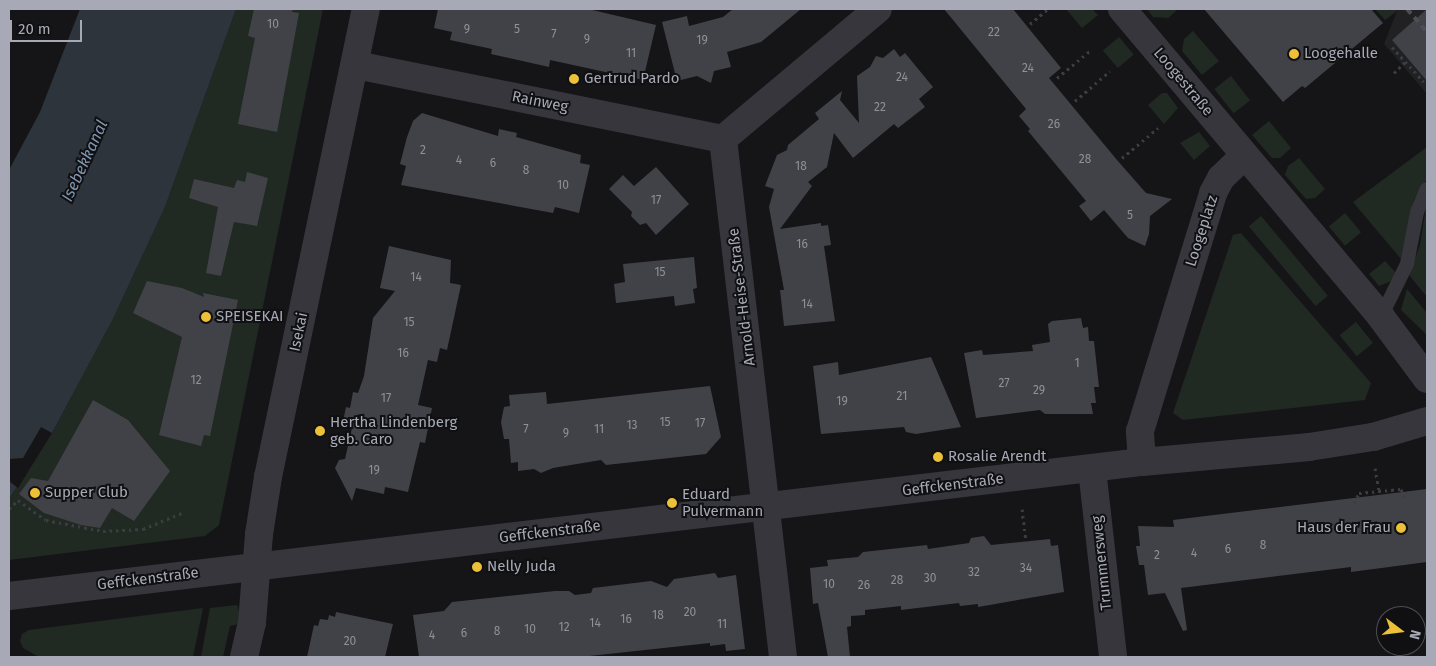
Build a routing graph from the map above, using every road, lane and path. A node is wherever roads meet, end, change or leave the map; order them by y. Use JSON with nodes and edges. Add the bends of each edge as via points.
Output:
{"nodes":[{"id":1,"x":366,"y":9,"type":"edge"},
{"id":2,"x":878,"y":9,"type":"edge"},
{"id":3,"x":1048,"y":9,"type":"edge"},
{"id":4,"x":1122,"y":9,"type":"edge"},
{"id":5,"x":1030,"y":24,"type":"dead end"},
{"id":6,"x":1392,"y":47,"type":"dead end"},
{"id":7,"x":1092,"y":49,"type":"dead end"},
{"id":8,"x":1405,"y":62,"type":"junction"},
{"id":9,"x":356,"y":65,"type":"junction"},
{"id":10,"x":1110,"y":71,"type":"dead end"},
{"id":11,"x":1394,"y":73,"type":"dead end"},
{"id":12,"x":1057,"y":78,"type":"dead end"},
{"id":13,"x":1424,"y":82,"type":"dead end"},
{"id":14,"x":1075,"y":101,"type":"dead end"},
{"id":15,"x":1158,"y":128,"type":"dead end"},
{"id":16,"x":723,"y":140,"type":"junction"},
{"id":17,"x":1244,"y":156,"type":"junction"},
{"id":18,"x":1122,"y":158,"type":"dead end"},
{"id":19,"x":1427,"y":189,"type":"edge"},
{"id":20,"x":1381,"y":317,"type":"junction"},
{"id":21,"x":1427,"y":354,"type":"edge"},
{"id":22,"x":1427,"y":379,"type":"edge"},
{"id":23,"x":1427,"y":421,"type":"edge"},
{"id":24,"x":1142,"y":462,"type":"junction"},
{"id":25,"x":1375,"y":468,"type":"dead end"},
{"id":26,"x":1092,"y":469,"type":"junction"},
{"id":27,"x":1378,"y":491,"type":"junction"},
{"id":28,"x":21,"y":496,"type":"dead end"},
{"id":29,"x":1404,"y":497,"type":"dead end"},
{"id":30,"x":18,"y":500,"type":"junction"},
{"id":31,"x":1354,"y":503,"type":"dead end"},
{"id":32,"x":766,"y":506,"type":"junction"},
{"id":33,"x":9,"y":509,"type":"edge"},
{"id":34,"x":1022,"y":509,"type":"dead end"},
{"id":35,"x":184,"y":512,"type":"dead end"},
{"id":36,"x":1026,"y":540,"type":"dead end"},
{"id":37,"x":257,"y":566,"type":"junction"},
{"id":38,"x":9,"y":596,"type":"edge"},
{"id":39,"x":244,"y":657,"type":"edge"},
{"id":40,"x":783,"y":657,"type":"edge"},
{"id":41,"x":1113,"y":657,"type":"edge"}],
"edges":[{"from":1,"to":9,"type":"street","name":"Isekai"},
{"from":2,"to":16,"type":"street"},
{"from":3,"to":5,"type":"path"},
{"from":4,"to":17,"type":"street","name":"Loogestraße"},
{"from":6,"to":8,"type":"path"},
{"from":7,"to":12,"type":"path"},
{"from":8,"to":11,"type":"path"},
{"from":8,"to":13,"type":"path"},
{"from":9,"to":16,"type":"street","name":"Rainweg"},
{"from":9,"to":37,"type":"street","name":"Isekai","via":[[268,477]]},
{"from":10,"to":14,"type":"path"},
{"from":15,"to":18,"type":"path"},
{"from":16,"to":32,"type":"street","name":"Arnold-Heise-Straße"},
{"from":17,"to":20,"type":"street"},
{"from":17,"to":24,"type":"street","name":"Loogeplatz","via":[[1221,178],[1213,193],[1140,431]]},
{"from":19,"to":20,"type":"lane","via":[[1417,212],[1407,264]]},
{"from":20,"to":21,"type":"street"},
{"from":20,"to":22,"type":"street"},
{"from":23,"to":24,"type":"street","via":[[1373,437],[1309,447]]},
{"from":24,"to":26,"type":"street"},
{"from":25,"to":27,"type":"path"},
{"from":26,"to":32,"type":"street","name":"Geffckenstraße"},
{"from":26,"to":41,"type":"street","name":"Trummersweg"},
{"from":27,"to":29,"type":"path","via":[[1401,489]]},
{"from":27,"to":31,"type":"path","via":[[1359,493]]},
{"from":28,"to":30,"type":"path"},
{"from":30,"to":33,"type":"path"},
{"from":30,"to":35,"type":"path","via":[[46,520],[103,531],[143,528]]},
{"from":32,"to":37,"type":"street","name":"Geffckenstraße"},
{"from":32,"to":40,"type":"street","name":"Arnold-Heise-Straße"},
{"from":34,"to":36,"type":"path"},
{"from":37,"to":38,"type":"street","name":"Geffckenstraße"},
{"from":37,"to":39,"type":"street","name":"Isekai","via":[[252,622]]}]}
